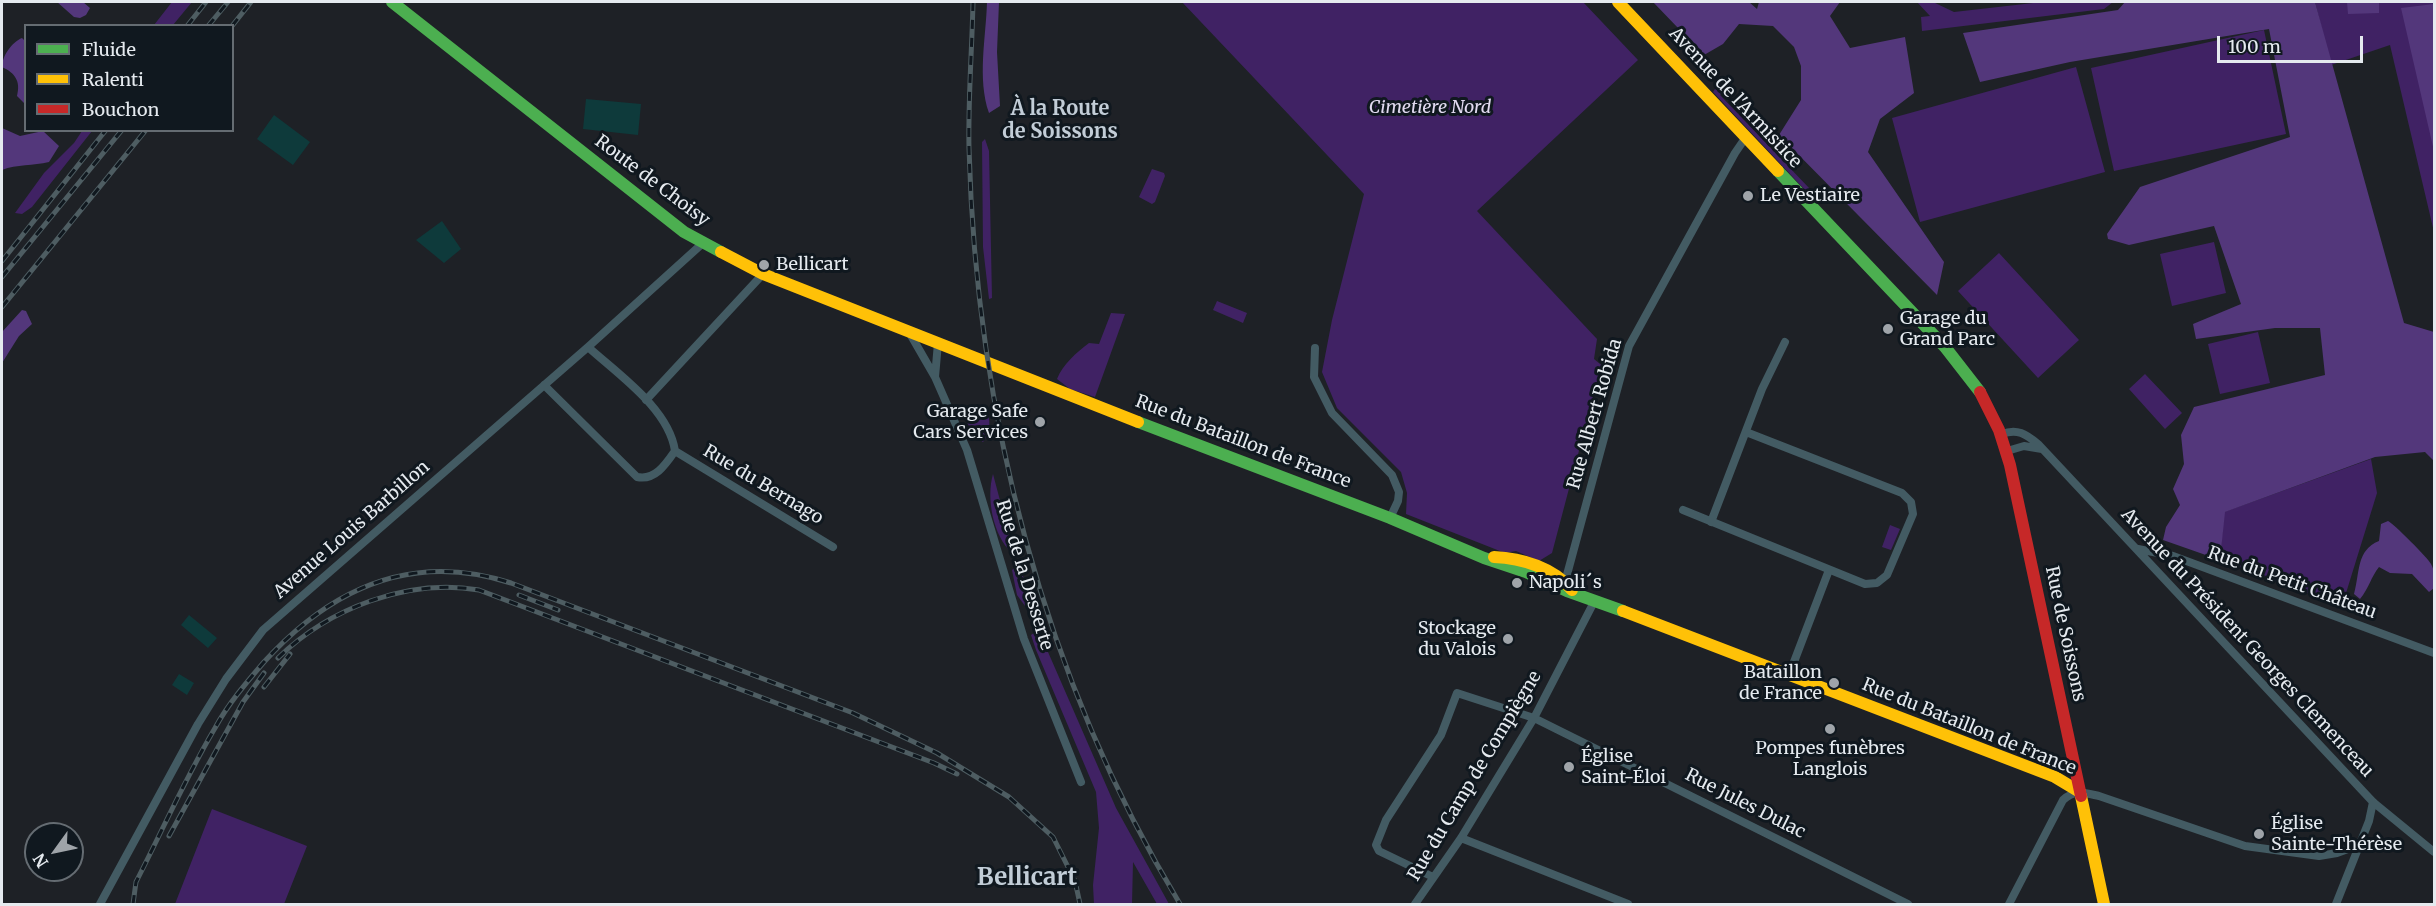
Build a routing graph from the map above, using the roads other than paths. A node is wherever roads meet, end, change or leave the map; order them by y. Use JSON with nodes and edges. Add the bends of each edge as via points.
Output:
{"nodes":[{"id":1,"x":392,"y":2,"type":"edge"},
{"id":2,"x":1618,"y":2,"type":"edge"},
{"id":3,"x":1746,"y":137,"type":"junction"},
{"id":4,"x":703,"y":243,"type":"junction"},
{"id":5,"x":763,"y":274,"type":"junction"},
{"id":6,"x":909,"y":332,"type":"junction"},
{"id":7,"x":1785,"y":342,"type":"dead end"},
{"id":8,"x":938,"y":343,"type":"junction"},
{"id":9,"x":588,"y":347,"type":"junction"},
{"id":10,"x":1315,"y":348,"type":"dead end"},
{"id":11,"x":988,"y":363,"type":"joint"},
{"id":12,"x":935,"y":377,"type":"junction"},
{"id":13,"x":1971,"y":379,"type":"joint"},
{"id":14,"x":544,"y":385,"type":"junction"},
{"id":15,"x":646,"y":399,"type":"junction"},
{"id":16,"x":1746,"y":432,"type":"junction"},
{"id":17,"x":2002,"y":434,"type":"junction"},
{"id":18,"x":2043,"y":449,"type":"junction"},
{"id":19,"x":675,"y":451,"type":"junction"},
{"id":20,"x":2007,"y":451,"type":"junction"},
{"id":21,"x":1683,"y":510,"type":"dead end"},
{"id":22,"x":1390,"y":518,"type":"junction"},
{"id":23,"x":1711,"y":522,"type":"junction"},
{"id":24,"x":833,"y":547,"type":"dead end"},
{"id":25,"x":2137,"y":549,"type":"junction"},
{"id":26,"x":1484,"y":558,"type":"junction"},
{"id":27,"x":1829,"y":570,"type":"junction"},
{"id":28,"x":1565,"y":582,"type":"junction"},
{"id":29,"x":1574,"y":592,"type":"junction"},
{"id":30,"x":1595,"y":600,"type":"junction"},
{"id":31,"x":2434,"y":653,"type":"edge"},
{"id":32,"x":1790,"y":675,"type":"junction"},
{"id":33,"x":1534,"y":718,"type":"junction"},
{"id":34,"x":1081,"y":782,"type":"dead end"},
{"id":35,"x":2080,"y":792,"type":"junction"},
{"id":36,"x":2373,"y":802,"type":"junction"},
{"id":37,"x":1461,"y":837,"type":"junction"},
{"id":38,"x":2359,"y":844,"type":"junction"},
{"id":39,"x":2434,"y":851,"type":"edge"},
{"id":40,"x":1433,"y":877,"type":"junction"},
{"id":41,"x":100,"y":904,"type":"edge"},
{"id":42,"x":1415,"y":904,"type":"edge"},
{"id":43,"x":1628,"y":904,"type":"edge"},
{"id":44,"x":1908,"y":904,"type":"edge"},
{"id":45,"x":2009,"y":904,"type":"edge"},
{"id":46,"x":2104,"y":904,"type":"edge"},
{"id":47,"x":2336,"y":904,"type":"edge"}],
"edges":[{"from":1,"to":4,"type":"street","name":"Route de Choisy","via":[[681,230]]},
{"from":2,"to":3,"type":"street","name":"Avenue de l'Armistice"},
{"from":3,"to":13,"type":"street","name":"Avenue de l'Armistice"},
{"from":3,"to":28,"type":"street","name":"Rue Albert Robida","via":[[1629,346]]},
{"from":4,"to":5,"type":"street","name":"Route de Choisy"},
{"from":4,"to":9,"type":"street","name":"Avenue Louis Barbillon"},
{"from":5,"to":6,"type":"street","name":"Route de Choisy"},
{"from":5,"to":15,"type":"street"},
{"from":6,"to":8,"type":"street","name":"Route de Choisy"},
{"from":6,"to":12,"type":"street","name":"Rue de la Desserte"},
{"from":7,"to":16,"type":"street"},
{"from":8,"to":11,"type":"street","name":"Route de Choisy"},
{"from":8,"to":12,"type":"street","name":"Rue de la Desserte"},
{"from":9,"to":14,"type":"street","name":"Avenue Louis Barbillon"},
{"from":9,"to":15,"type":"street","name":"Rue du Bernago"},
{"from":10,"to":22,"type":"street","via":[[1314,377],[1332,413],[1392,475],[1399,492]]},
{"from":11,"to":22,"type":"street","name":"Rue du Bataillon de France"},
{"from":12,"to":34,"type":"street","name":"Rue de la Desserte","via":[[967,450],[1024,639]]},
{"from":13,"to":17,"type":"street","name":"Rue de Soissons"},
{"from":14,"to":19,"type":"street","name":"Rue du Bernago","via":[[637,477],[646,479],[654,475]]},
{"from":14,"to":41,"type":"street","name":"Avenue Louis Barbillon","via":[[263,630],[198,724]]},
{"from":15,"to":19,"type":"street","name":"Rue du Bernago","via":[[673,435]]},
{"from":16,"to":23,"type":"street"},
{"from":16,"to":27,"type":"street","via":[[1902,493],[1911,502],[1913,514],[1887,575],[1877,583],[1864,584]]},
{"from":17,"to":18,"type":"street","name":"Avenue du Président Georges Clemenceau","via":[[2021,432]]},
{"from":17,"to":20,"type":"street","name":"Rue de Soissons"},
{"from":18,"to":20,"type":"street","via":[[2024,446]]},
{"from":18,"to":25,"type":"street","name":"Avenue du Président Georges Clemenceau"},
{"from":19,"to":24,"type":"street","name":"Rue du Bernago"},
{"from":20,"to":35,"type":"street","name":"Rue de Soissons"},
{"from":21,"to":23,"type":"street"},
{"from":22,"to":26,"type":"street","name":"Rue du Bataillon de France"},
{"from":23,"to":27,"type":"street"},
{"from":25,"to":31,"type":"street","name":"Rue du Petit Château","via":[[2173,556]]},
{"from":25,"to":36,"type":"street","name":"Avenue du Président Georges Clemenceau"},
{"from":26,"to":28,"type":"street","name":"Rue du Bataillon de France","via":[[1524,560]]},
{"from":26,"to":29,"type":"street","name":"Rue du Bataillon de France"},
{"from":27,"to":32,"type":"street"},
{"from":28,"to":29,"type":"street","name":"Rue du Bataillon de France"},
{"from":29,"to":30,"type":"street","name":"Rue du Bataillon de France"},
{"from":30,"to":32,"type":"street","name":"Rue du Bataillon de France"},
{"from":30,"to":33,"type":"street","name":"Rue du Camp de Compiègne"},
{"from":32,"to":35,"type":"street","name":"Rue du Bataillon de France","via":[[2055,777]]},
{"from":33,"to":37,"type":"street","name":"Rue du Camp de Compiègne"},
{"from":33,"to":40,"type":"street","name":"Rue Jules Dulac","via":[[1458,693],[1441,735],[1386,820],[1376,844],[1379,851]]},
{"from":33,"to":44,"type":"street","name":"Rue Jules Dulac"},
{"from":35,"to":38,"type":"street","name":"Rue du Bataillon de France","via":[[2245,846],[2319,856]]},
{"from":35,"to":45,"type":"street","via":[[2070,793],[2063,800]]},
{"from":35,"to":46,"type":"street","name":"Rue de Soissons"},
{"from":36,"to":38,"type":"street","via":[[2370,821]]},
{"from":36,"to":39,"type":"street","name":"Avenue du Président Georges Clemenceau"},
{"from":37,"to":40,"type":"street","name":"Rue du Camp de Compiègne"},
{"from":37,"to":43,"type":"street"},
{"from":38,"to":47,"type":"street"},
{"from":40,"to":42,"type":"street","name":"Rue du Camp de Compiègne"}]}
